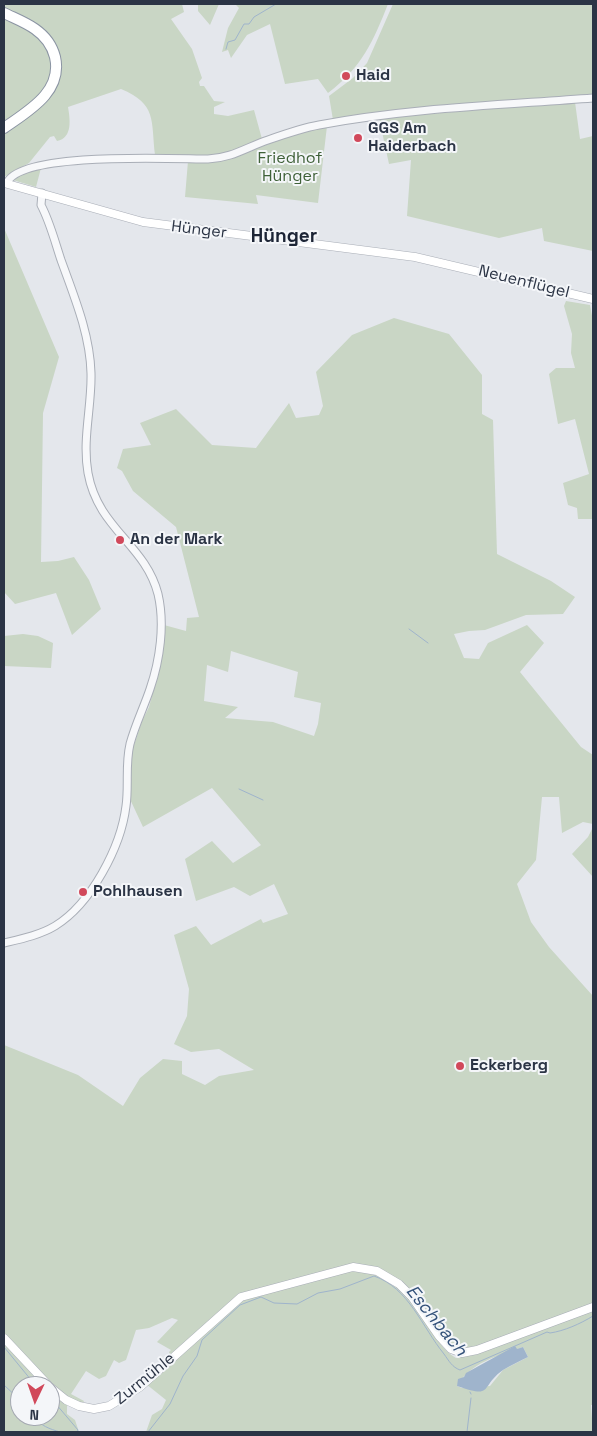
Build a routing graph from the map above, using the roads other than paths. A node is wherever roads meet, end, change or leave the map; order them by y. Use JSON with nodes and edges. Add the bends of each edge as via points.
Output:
{"nodes":[{"id":1,"x":4,"y":14,"type":"edge"},
{"id":2,"x":593,"y":98,"type":"edge"},
{"id":3,"x":4,"y":128,"type":"edge"},
{"id":4,"x":5,"y":183,"type":"edge"},
{"id":5,"x":44,"y":194,"type":"junction"},
{"id":6,"x":454,"y":265,"type":"joint"},
{"id":7,"x":593,"y":299,"type":"edge"},
{"id":8,"x":4,"y":943,"type":"edge"},
{"id":9,"x":593,"y":1307,"type":"edge"},
{"id":10,"x":4,"y":1338,"type":"edge"},
{"id":11,"x":40,"y":1376,"type":"edge"},
{"id":12,"x":60,"y":1395,"type":"edge"}],
"edges":[{"from":1,"to":3,"type":"highway","via":[[30,25],[43,36],[52,50],[56,68],[53,83],[43,99]]},
{"from":2,"to":4,"type":"street","name":"Hünger","via":[[361,118],[296,130],[231,156],[106,159],[40,165],[11,176]]},
{"from":4,"to":5,"type":"main road","name":"Hünger"},
{"from":5,"to":6,"type":"main road","name":"Hünger","via":[[149,223],[386,253]]},
{"from":5,"to":8,"type":"street","via":[[44,210],[89,350],[91,387],[86,450],[91,490],[105,517],[147,567],[158,594],[160,615],[157,662],[151,688],[130,742],[124,817],[111,855],[87,894],[60,922],[36,934]]},
{"from":6,"to":7,"type":"main road","name":"Neuenflügel"},
{"from":9,"to":12,"type":"main road","name":"Zurmühle","via":[[477,1350],[460,1353],[445,1344],[412,1297],[395,1281],[373,1269],[349,1268],[241,1297],[135,1391],[107,1407],[79,1406]]},
{"from":10,"to":11,"type":"main road","name":"Zurmühle"}]}
